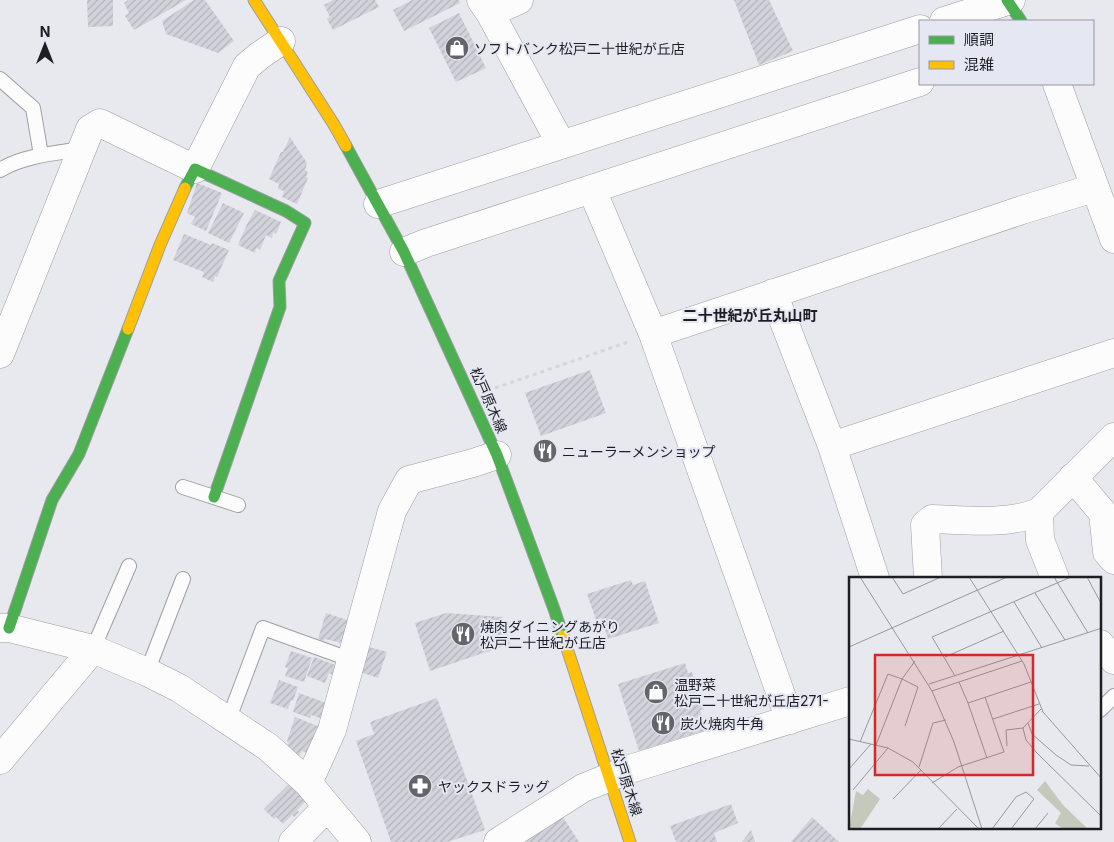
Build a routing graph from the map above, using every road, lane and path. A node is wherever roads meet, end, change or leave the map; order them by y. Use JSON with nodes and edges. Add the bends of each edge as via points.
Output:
{"nodes":[{"id":1,"x":254,"y":0,"type":"edge"},
{"id":2,"x":519,"y":0,"type":"edge"},
{"id":3,"x":485,"y":6,"type":"edge"},
{"id":4,"x":1012,"y":6,"type":"edge"},
{"id":5,"x":949,"y":20,"type":"edge"},
{"id":6,"x":919,"y":29,"type":"edge"},
{"id":7,"x":282,"y":41,"type":"junction"},
{"id":8,"x":0,"y":79,"type":"edge"},
{"id":9,"x":919,"y":82,"type":"edge"},
{"id":10,"x":1057,"y":85,"type":"edge"},
{"id":11,"x":561,"y":144,"type":"junction"},
{"id":12,"x":82,"y":149,"type":"junction"},
{"id":13,"x":41,"y":155,"type":"junction"},
{"id":14,"x":194,"y":169,"type":"junction"},
{"id":15,"x":0,"y":170,"type":"edge"},
{"id":16,"x":1094,"y":188,"type":"junction"},
{"id":17,"x":592,"y":190,"type":"junction"},
{"id":18,"x":378,"y":204,"type":"junction"},
{"id":19,"x":1114,"y":239,"type":"edge"},
{"id":20,"x":404,"y":252,"type":"junction"},
{"id":21,"x":773,"y":293,"type":"junction"},
{"id":22,"x":653,"y":334,"type":"junction"},
{"id":23,"x":1114,"y":353,"type":"edge"},
{"id":24,"x":0,"y":354,"type":"edge"},
{"id":25,"x":494,"y":388,"type":"dead end"},
{"id":26,"x":1114,"y":437,"type":"edge"},
{"id":27,"x":832,"y":446,"type":"junction"},
{"id":28,"x":497,"y":455,"type":"junction"},
{"id":29,"x":1073,"y":477,"type":"junction"},
{"id":30,"x":183,"y":487,"type":"dead end"},
{"id":31,"x":214,"y":497,"type":"junction"},
{"id":32,"x":238,"y":505,"type":"dead end"},
{"id":33,"x":1039,"y":512,"type":"junction"},
{"id":34,"x":1114,"y":560,"type":"edge"},
{"id":35,"x":129,"y":566,"type":"dead end"},
{"id":36,"x":875,"y":577,"type":"edge"},
{"id":37,"x":928,"y":577,"type":"edge"},
{"id":38,"x":1055,"y":577,"type":"edge"},
{"id":39,"x":183,"y":579,"type":"dead end"},
{"id":40,"x":5,"y":628,"type":"edge"},
{"id":41,"x":1102,"y":646,"type":"edge"},
{"id":42,"x":93,"y":649,"type":"junction"},
{"id":43,"x":352,"y":660,"type":"junction"},
{"id":44,"x":1114,"y":660,"type":"edge"},
{"id":45,"x":147,"y":672,"type":"junction"},
{"id":46,"x":1114,"y":696,"type":"edge"},
{"id":47,"x":849,"y":701,"type":"edge"},
{"id":48,"x":1102,"y":708,"type":"edge"},
{"id":49,"x":790,"y":720,"type":"junction"},
{"id":50,"x":228,"y":721,"type":"junction"},
{"id":51,"x":0,"y":760,"type":"edge"},
{"id":52,"x":610,"y":778,"type":"junction"},
{"id":53,"x":308,"y":783,"type":"junction"},
{"id":54,"x":327,"y":808,"type":"junction"},
{"id":55,"x":293,"y":842,"type":"edge"},
{"id":56,"x":356,"y":842,"type":"edge"},
{"id":57,"x":498,"y":842,"type":"edge"},
{"id":58,"x":630,"y":842,"type":"edge"}],
"edges":[{"from":1,"to":7,"type":"main road","name":"松戸原木線"},
{"from":2,"to":3,"type":"street"},
{"from":3,"to":11,"type":"street"},
{"from":4,"to":5,"type":"street"},
{"from":6,"to":11,"type":"street"},
{"from":7,"to":14,"type":"street","via":[[247,66]]},
{"from":7,"to":18,"type":"main road","name":"松戸原木線"},
{"from":8,"to":13,"type":"lane","via":[[33,108]]},
{"from":9,"to":17,"type":"street"},
{"from":10,"to":16,"type":"street"},
{"from":11,"to":18,"type":"street"},
{"from":12,"to":13,"type":"lane"},
{"from":12,"to":14,"type":"street","via":[[90,129],[100,123]]},
{"from":12,"to":24,"type":"street"},
{"from":13,"to":15,"type":"lane"},
{"from":14,"to":31,"type":"main road","via":[[305,223],[279,281],[280,307]]},
{"from":14,"to":40,"type":"main road","via":[[160,244],[80,454],[52,500]]},
{"from":16,"to":19,"type":"street"},
{"from":16,"to":21,"type":"street"},
{"from":17,"to":20,"type":"street"},
{"from":17,"to":22,"type":"street"},
{"from":18,"to":20,"type":"main road","name":"松戸原木線"},
{"from":20,"to":28,"type":"main road","name":"松戸原木線"},
{"from":21,"to":22,"type":"street"},
{"from":21,"to":27,"type":"street"},
{"from":22,"to":25,"type":"path"},
{"from":22,"to":49,"type":"street"},
{"from":23,"to":27,"type":"street"},
{"from":26,"to":29,"type":"street"},
{"from":27,"to":36,"type":"street"},
{"from":28,"to":43,"type":"street","via":[[409,480],[392,511]]},
{"from":28,"to":52,"type":"main road","name":"松戸原木線","via":[[554,609]]},
{"from":29,"to":33,"type":"street"},
{"from":29,"to":34,"type":"street","via":[[1102,513],[1107,552]]},
{"from":30,"to":31,"type":"lane"},
{"from":31,"to":32,"type":"lane"},
{"from":33,"to":37,"type":"street","via":[[1026,517],[986,520],[932,519],[925,525]]},
{"from":33,"to":38,"type":"street","via":[[1040,540]]},
{"from":35,"to":42,"type":"lane"},
{"from":39,"to":45,"type":"lane"},
{"from":40,"to":42,"type":"street"},
{"from":41,"to":44,"type":"street"},
{"from":42,"to":45,"type":"street"},
{"from":42,"to":51,"type":"street"},
{"from":43,"to":50,"type":"lane","via":[[263,628]]},
{"from":43,"to":53,"type":"street","via":[[332,730]]},
{"from":45,"to":50,"type":"street","via":[[179,688]]},
{"from":46,"to":48,"type":"lane"},
{"from":47,"to":49,"type":"street"},
{"from":49,"to":52,"type":"street","via":[[630,768]]},
{"from":50,"to":53,"type":"street","via":[[268,747]]},
{"from":52,"to":57,"type":"street","via":[[583,788]]},
{"from":52,"to":58,"type":"main road","name":"松戸原木線"},
{"from":53,"to":54,"type":"street"},
{"from":54,"to":55,"type":"street"},
{"from":54,"to":56,"type":"street"}]}
